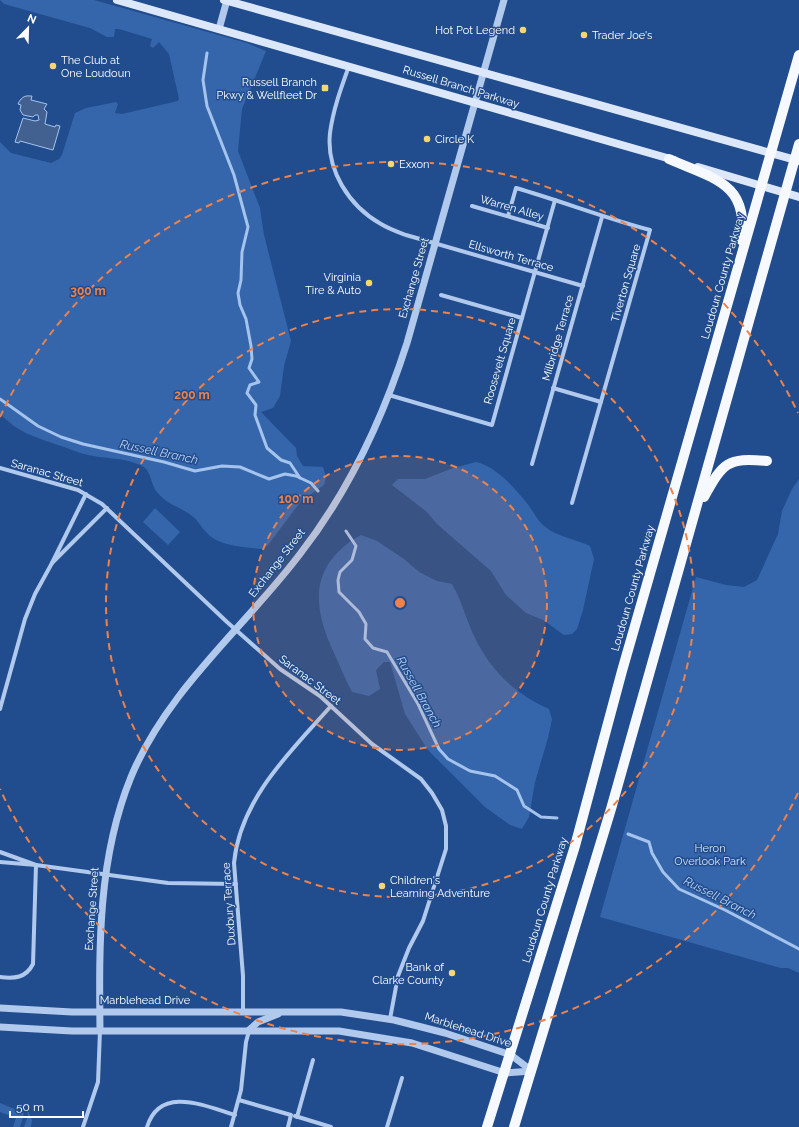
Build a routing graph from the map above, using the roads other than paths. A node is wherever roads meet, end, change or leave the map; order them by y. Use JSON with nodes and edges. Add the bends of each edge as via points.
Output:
{"nodes":[{"id":1,"x":117,"y":0,"type":"edge"},
{"id":2,"x":226,"y":0,"type":"edge"},
{"id":3,"x":504,"y":0,"type":"edge"},
{"id":4,"x":219,"y":29,"type":"junction"},
{"id":5,"x":799,"y":55,"type":"edge"},
{"id":6,"x":349,"y":65,"type":"junction"},
{"id":7,"x":484,"y":74,"type":"junction"},
{"id":8,"x":476,"y":102,"type":"junction"},
{"id":9,"x":799,"y":144,"type":"edge"},
{"id":10,"x":771,"y":153,"type":"junction"},
{"id":11,"x":669,"y":159,"type":"junction"},
{"id":12,"x":797,"y":160,"type":"edge"},
{"id":13,"x":762,"y":186,"type":"junction"},
{"id":14,"x":785,"y":193,"type":"junction"},
{"id":15,"x":799,"y":197,"type":"edge"},
{"id":16,"x":555,"y":200,"type":"junction"},
{"id":17,"x":472,"y":206,"type":"dead end"},
{"id":18,"x":508,"y":216,"type":"junction"},
{"id":19,"x":602,"y":217,"type":"junction"},
{"id":20,"x":548,"y":228,"type":"junction"},
{"id":21,"x":435,"y":244,"type":"junction"},
{"id":22,"x":535,"y":272,"type":"junction"},
{"id":23,"x":734,"y":278,"type":"junction"},
{"id":24,"x":583,"y":286,"type":"junction"},
{"id":25,"x":441,"y":295,"type":"dead end"},
{"id":26,"x":522,"y":318,"type":"junction"},
{"id":27,"x":553,"y":388,"type":"junction"},
{"id":28,"x":389,"y":395,"type":"junction"},
{"id":29,"x":601,"y":402,"type":"junction"},
{"id":30,"x":767,"y":461,"type":"dead end"},
{"id":31,"x":532,"y":464,"type":"dead end"},
{"id":32,"x":0,"y":468,"type":"edge"},
{"id":33,"x":86,"y":494,"type":"junction"},
{"id":34,"x":572,"y":503,"type":"dead end"},
{"id":35,"x":106,"y":508,"type":"junction"},
{"id":36,"x":696,"y":511,"type":"junction"},
{"id":37,"x":52,"y":563,"type":"junction"},
{"id":38,"x":236,"y":630,"type":"junction"},
{"id":39,"x":331,"y":706,"type":"junction"},
{"id":40,"x":0,"y":709,"type":"edge"},
{"id":41,"x":0,"y":852,"type":"edge"},
{"id":42,"x":0,"y":862,"type":"edge"},
{"id":43,"x":36,"y":865,"type":"junction"},
{"id":44,"x":105,"y":874,"type":"junction"},
{"id":45,"x":236,"y":884,"type":"junction"},
{"id":46,"x":0,"y":978,"type":"edge"},
{"id":47,"x":0,"y":1008,"type":"edge"},
{"id":48,"x":100,"y":1011,"type":"junction"},
{"id":49,"x":243,"y":1011,"type":"junction"},
{"id":50,"x":288,"y":1011,"type":"junction"},
{"id":51,"x":390,"y":1019,"type":"junction"},
{"id":52,"x":0,"y":1027,"type":"edge"},
{"id":53,"x":100,"y":1030,"type":"junction"},
{"id":54,"x":249,"y":1030,"type":"junction"},
{"id":55,"x":511,"y":1055,"type":"junction"},
{"id":56,"x":313,"y":1060,"type":"dead end"},
{"id":57,"x":532,"y":1071,"type":"junction"},
{"id":58,"x":505,"y":1073,"type":"junction"},
{"id":59,"x":402,"y":1078,"type":"dead end"},
{"id":60,"x":239,"y":1100,"type":"junction"},
{"id":61,"x":234,"y":1115,"type":"junction"},
{"id":62,"x":291,"y":1115,"type":"junction"},
{"id":63,"x":297,"y":1117,"type":"junction"},
{"id":64,"x":83,"y":1127,"type":"edge"},
{"id":65,"x":147,"y":1127,"type":"edge"},
{"id":66,"x":231,"y":1127,"type":"edge"},
{"id":67,"x":288,"y":1127,"type":"edge"},
{"id":68,"x":331,"y":1127,"type":"edge"},
{"id":69,"x":387,"y":1127,"type":"edge"},
{"id":70,"x":487,"y":1127,"type":"edge"},
{"id":71,"x":514,"y":1127,"type":"edge"}],
"edges":[{"from":1,"to":4,"type":"main road","name":"Russell Branch Parkway"},
{"from":2,"to":4,"type":"street"},
{"from":2,"to":7,"type":"main road","name":"Russell Branch Parkway"},
{"from":3,"to":7,"type":"street","name":"Exchange Street"},
{"from":4,"to":6,"type":"main road","name":"Russell Branch Parkway"},
{"from":5,"to":10,"type":"main road","name":"Loudoun County Parkway"},
{"from":6,"to":8,"type":"main road","name":"Russell Branch Parkway"},
{"from":6,"to":21,"type":"street","name":"Ellsworth Terrace","via":[[330,134],[331,162],[336,176],[352,200],[367,215],[390,228]]},
{"from":7,"to":8,"type":"street","name":"Exchange Street"},
{"from":7,"to":10,"type":"main road","name":"Russell Branch Parkway"},
{"from":8,"to":11,"type":"main road","name":"Russell Branch Parkway"},
{"from":8,"to":21,"type":"street","name":"Exchange Street"},
{"from":9,"to":12,"type":"main road"},
{"from":10,"to":12,"type":"main road","name":"Russell Branch Parkway"},
{"from":10,"to":13,"type":"main road","name":"Loudoun County Parkway"},
{"from":11,"to":13,"type":"main road","name":"Russell Branch Parkway"},
{"from":11,"to":23,"type":"main road","via":[[719,182],[738,199],[743,220]]},
{"from":12,"to":14,"type":"main road"},
{"from":13,"to":14,"type":"main road","name":"Russell Branch Parkway"},
{"from":13,"to":23,"type":"main road","name":"Loudoun County Parkway"},
{"from":14,"to":15,"type":"main road","name":"Russell Branch Parkway"},
{"from":14,"to":36,"type":"main road"},
{"from":16,"to":18,"type":"street","name":"Tiverton Square","via":[[516,188]]},
{"from":16,"to":19,"type":"street","name":"Tiverton Square"},
{"from":16,"to":20,"type":"street","name":"Roosevelt Square"},
{"from":17,"to":18,"type":"street","name":"Warren Alley"},
{"from":18,"to":20,"type":"street","name":"Warren Alley"},
{"from":19,"to":24,"type":"street","name":"Milbridge Terrace"},
{"from":19,"to":29,"type":"street","name":"Tiverton Square","via":[[650,230]]},
{"from":20,"to":22,"type":"street","name":"Roosevelt Square"},
{"from":21,"to":22,"type":"street","name":"Ellsworth Terrace"},
{"from":21,"to":28,"type":"street","name":"Exchange Street","via":[[407,343]]},
{"from":22,"to":24,"type":"street","name":"Ellsworth Terrace"},
{"from":22,"to":26,"type":"street","name":"Roosevelt Square"},
{"from":23,"to":55,"type":"main road","name":"Loudoun County Parkway","via":[[574,846]]},
{"from":24,"to":27,"type":"street","name":"Milbridge Terrace"},
{"from":25,"to":26,"type":"street"},
{"from":26,"to":28,"type":"street","name":"Roosevelt Square","via":[[492,425]]},
{"from":27,"to":29,"type":"street"},
{"from":27,"to":31,"type":"street","name":"Milbridge Terrace"},
{"from":28,"to":38,"type":"street","name":"Exchange Street","via":[[359,463],[333,507],[301,553]]},
{"from":29,"to":34,"type":"street","name":"Tiverton Square"},
{"from":30,"to":36,"type":"main road","via":[[745,459],[730,462],[717,473]]},
{"from":32,"to":33,"type":"street","name":"Saranac Street"},
{"from":33,"to":35,"type":"street","name":"Saranac Street"},
{"from":33,"to":37,"type":"street"},
{"from":35,"to":37,"type":"street"},
{"from":35,"to":38,"type":"street","name":"Saranac Street"},
{"from":36,"to":57,"type":"main road","via":[[600,846]]},
{"from":37,"to":40,"type":"street","via":[[25,619]]},
{"from":38,"to":39,"type":"street","name":"Saranac Street","via":[[280,669]]},
{"from":38,"to":44,"type":"street","name":"Exchange Street","via":[[186,687],[144,750],[118,813]]},
{"from":39,"to":45,"type":"street","name":"Duxbury Terrace","via":[[271,774],[255,802],[239,835],[234,863]]},
{"from":39,"to":51,"type":"street","name":"Saranac Street","via":[[372,744],[421,779],[442,810],[446,826],[446,848],[441,867],[424,921],[408,948],[398,976]]},
{"from":41,"to":43,"type":"street"},
{"from":42,"to":43,"type":"street"},
{"from":43,"to":44,"type":"street"},
{"from":43,"to":46,"type":"street","via":[[33,964],[21,977]]},
{"from":44,"to":45,"type":"street","via":[[168,883]]},
{"from":44,"to":48,"type":"street","name":"Exchange Street","via":[[101,923]]},
{"from":45,"to":49,"type":"street","name":"Duxbury Terrace","via":[[244,976]]},
{"from":47,"to":48,"type":"street","name":"Marblehead Drive"},
{"from":48,"to":49,"type":"street","name":"Marblehead Drive"},
{"from":48,"to":53,"type":"street","name":"Exchange Street"},
{"from":49,"to":50,"type":"street","name":"Marblehead Drive"},
{"from":50,"to":51,"type":"street","name":"Marblehead Drive","via":[[340,1012]]},
{"from":50,"to":54,"type":"street","via":[[269,1016]]},
{"from":51,"to":55,"type":"street","name":"Marblehead Drive","via":[[445,1033]]},
{"from":52,"to":53,"type":"street"},
{"from":53,"to":54,"type":"street"},
{"from":53,"to":64,"type":"street","name":"Exchange Street","via":[[98,1082]]},
{"from":54,"to":58,"type":"street","via":[[339,1031],[390,1038]]},
{"from":54,"to":60,"type":"street"},
{"from":55,"to":57,"type":"street","name":"Marblehead Drive"},
{"from":55,"to":58,"type":"main road","name":"Loudoun County Parkway"},
{"from":56,"to":63,"type":"street"},
{"from":57,"to":58,"type":"street"},
{"from":57,"to":71,"type":"main road"},
{"from":58,"to":70,"type":"main road","name":"Loudoun County Parkway"},
{"from":59,"to":69,"type":"street"},
{"from":60,"to":61,"type":"street"},
{"from":60,"to":62,"type":"street"},
{"from":61,"to":65,"type":"street","via":[[182,1100],[156,1110],[150,1116]]},
{"from":61,"to":66,"type":"street"},
{"from":62,"to":63,"type":"street"},
{"from":62,"to":67,"type":"street"},
{"from":63,"to":68,"type":"street"}]}
